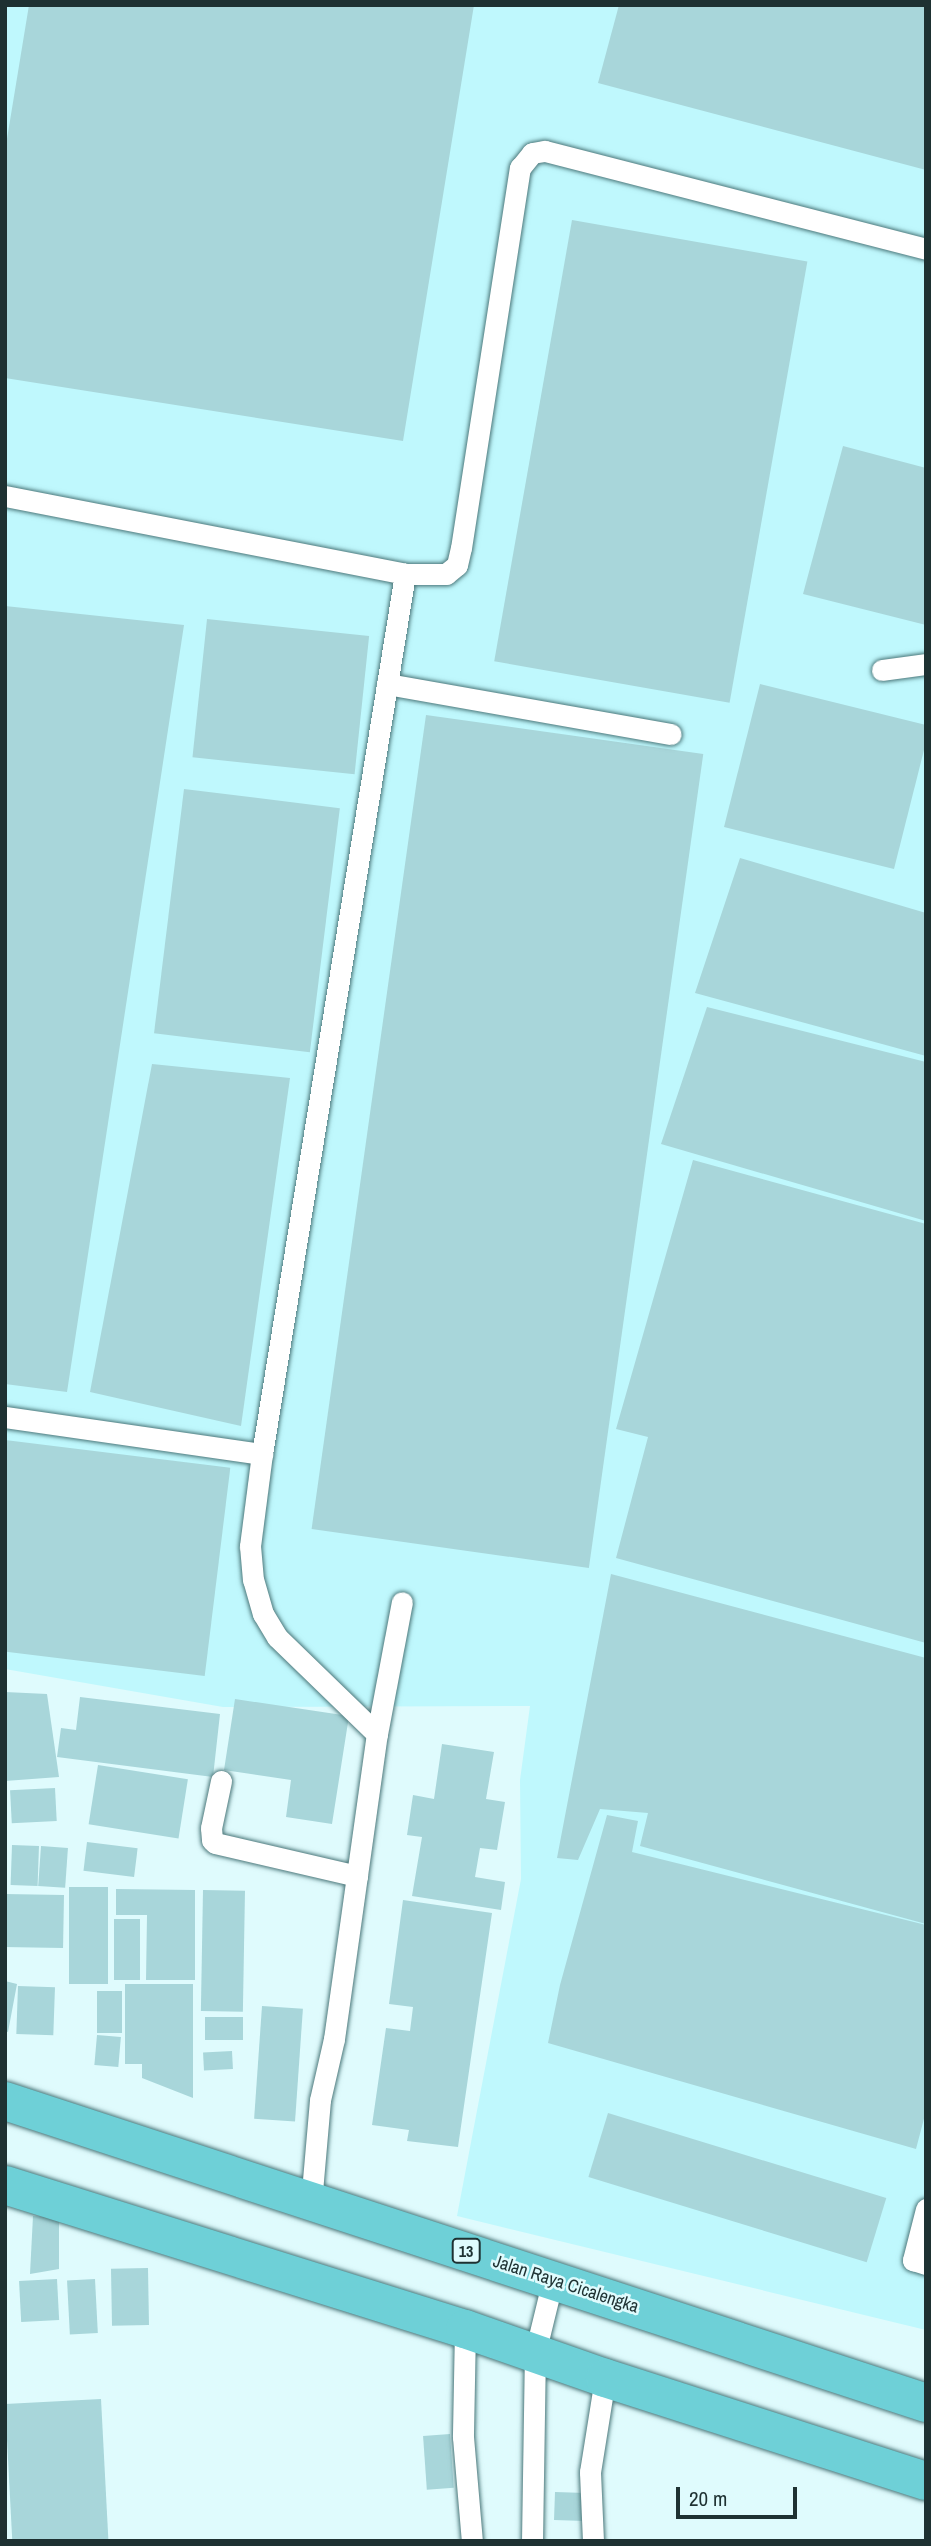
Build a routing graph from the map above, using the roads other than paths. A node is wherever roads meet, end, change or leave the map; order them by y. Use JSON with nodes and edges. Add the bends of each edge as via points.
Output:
{"nodes":[{"id":1,"x":926,"y":249,"type":"edge"},
{"id":2,"x":5,"y":496,"type":"edge"},
{"id":3,"x":405,"y":574,"type":"junction"},
{"id":4,"x":926,"y":664,"type":"edge"},
{"id":5,"x":882,"y":670,"type":"dead end"},
{"id":6,"x":387,"y":684,"type":"junction"},
{"id":7,"x":671,"y":734,"type":"dead end"},
{"id":8,"x":5,"y":1417,"type":"edge"},
{"id":9,"x":262,"y":1454,"type":"junction"},
{"id":10,"x":402,"y":1602,"type":"dead end"},
{"id":11,"x":377,"y":1734,"type":"junction"},
{"id":12,"x":221,"y":1781,"type":"dead end"},
{"id":13,"x":357,"y":1876,"type":"junction"},
{"id":14,"x":5,"y":2101,"type":"edge"},
{"id":15,"x":5,"y":2186,"type":"edge"},
{"id":16,"x":311,"y":2203,"type":"junction"},
{"id":17,"x":926,"y":2210,"type":"edge"},
{"id":18,"x":926,"y":2264,"type":"edge"},
{"id":19,"x":553,"y":2278,"type":"junction"},
{"id":20,"x":465,"y":2329,"type":"junction"},
{"id":21,"x":535,"y":2353,"type":"junction"},
{"id":22,"x":605,"y":2378,"type":"junction"},
{"id":23,"x":926,"y":2403,"type":"edge"},
{"id":24,"x":926,"y":2481,"type":"edge"},
{"id":25,"x":472,"y":2541,"type":"edge"},
{"id":26,"x":532,"y":2541,"type":"edge"},
{"id":27,"x":593,"y":2541,"type":"edge"}],
"edges":[{"from":1,"to":3,"type":"lane","via":[[545,151],[532,153],[520,168],[457,565],[446,574]]},
{"from":2,"to":3,"type":"lane"},
{"from":3,"to":6,"type":"lane"},
{"from":4,"to":5,"type":"lane"},
{"from":6,"to":7,"type":"lane"},
{"from":6,"to":9,"type":"lane"},
{"from":8,"to":9,"type":"lane"},
{"from":9,"to":11,"type":"lane","via":[[250,1546],[263,1614],[277,1637]]},
{"from":10,"to":11,"type":"lane"},
{"from":11,"to":13,"type":"lane"},
{"from":12,"to":13,"type":"lane","via":[[211,1828],[215,1843]]},
{"from":13,"to":16,"type":"lane","via":[[334,2039],[320,2100]]},
{"from":14,"to":16,"type":"highway","name":"Jalan Raya Cicalengka","number":"13"},
{"from":15,"to":20,"type":"highway"},
{"from":16,"to":19,"type":"highway","name":"Jalan Raya Cicalengka","number":"13"},
{"from":17,"to":18,"type":"lane","via":[[913,2260]]},
{"from":19,"to":21,"type":"lane"},
{"from":19,"to":23,"type":"highway","name":"Jalan Raya Cicalengka","number":"13"},
{"from":20,"to":21,"type":"highway"},
{"from":20,"to":25,"type":"lane","via":[[463,2437]]},
{"from":21,"to":22,"type":"highway"},
{"from":21,"to":26,"type":"lane"},
{"from":22,"to":24,"type":"highway"},
{"from":22,"to":27,"type":"lane","via":[[590,2472]]}]}
